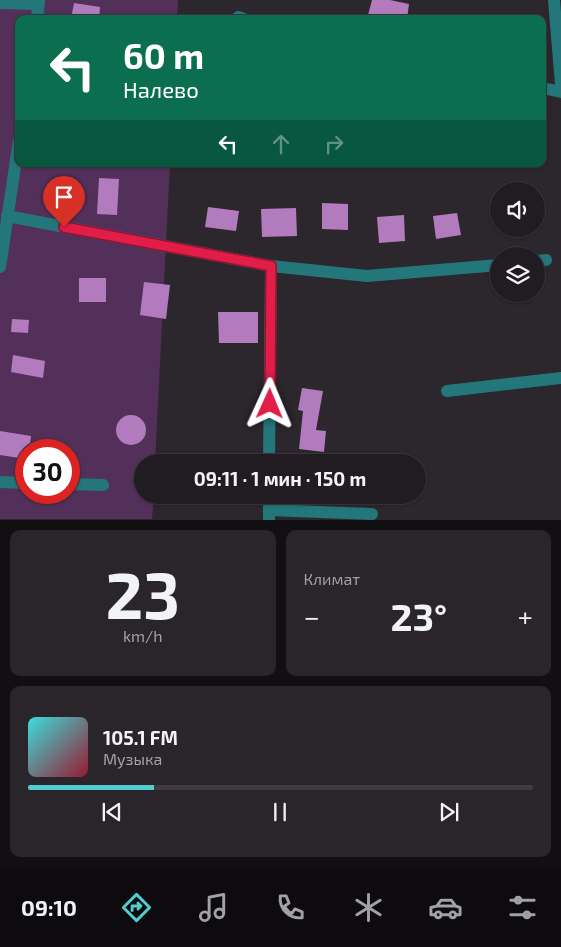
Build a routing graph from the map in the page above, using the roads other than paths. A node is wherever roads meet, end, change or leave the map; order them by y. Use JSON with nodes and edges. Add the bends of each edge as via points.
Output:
{"nodes":[{"id":1,"x":554,"y":0,"type":"edge"},
{"id":2,"x":39,"y":2,"type":"edge"},
{"id":3,"x":0,"y":3,"type":"edge"},
{"id":4,"x":37,"y":15,"type":"edge"},
{"id":5,"x":561,"y":84,"type":"edge"},
{"id":6,"x":546,"y":89,"type":"edge"},
{"id":7,"x":561,"y":92,"type":"edge"},
{"id":8,"x":15,"y":165,"type":"edge"},
{"id":9,"x":7,"y":216,"type":"junction"},
{"id":10,"x":0,"y":265,"type":"edge"},
{"id":11,"x":271,"y":266,"type":"junction"},
{"id":12,"x":490,"y":266,"type":"edge"},
{"id":13,"x":561,"y":378,"type":"edge"},
{"id":14,"x":447,"y":391,"type":"dead end"},
{"id":15,"x":269,"y":454,"type":"edge"},
{"id":16,"x":0,"y":482,"type":"edge"},
{"id":17,"x":15,"y":483,"type":"edge"},
{"id":18,"x":80,"y":484,"type":"edge"},
{"id":19,"x":103,"y":485,"type":"dead end"},
{"id":20,"x":372,"y":514,"type":"dead end"},
{"id":21,"x":269,"y":515,"type":"edge"}],
"edges":[{"from":1,"to":5,"type":"street"},
{"from":2,"to":3,"type":"street"},
{"from":2,"to":4,"type":"street"},
{"from":6,"to":7,"type":"street"},
{"from":8,"to":9,"type":"street"},
{"from":9,"to":10,"type":"street"},
{"from":9,"to":11,"type":"street"},
{"from":11,"to":12,"type":"street","via":[[367,276]]},
{"from":11,"to":15,"type":"street"},
{"from":13,"to":14,"type":"street"},
{"from":16,"to":17,"type":"street"},
{"from":18,"to":19,"type":"street"},
{"from":20,"to":21,"type":"street"}]}
